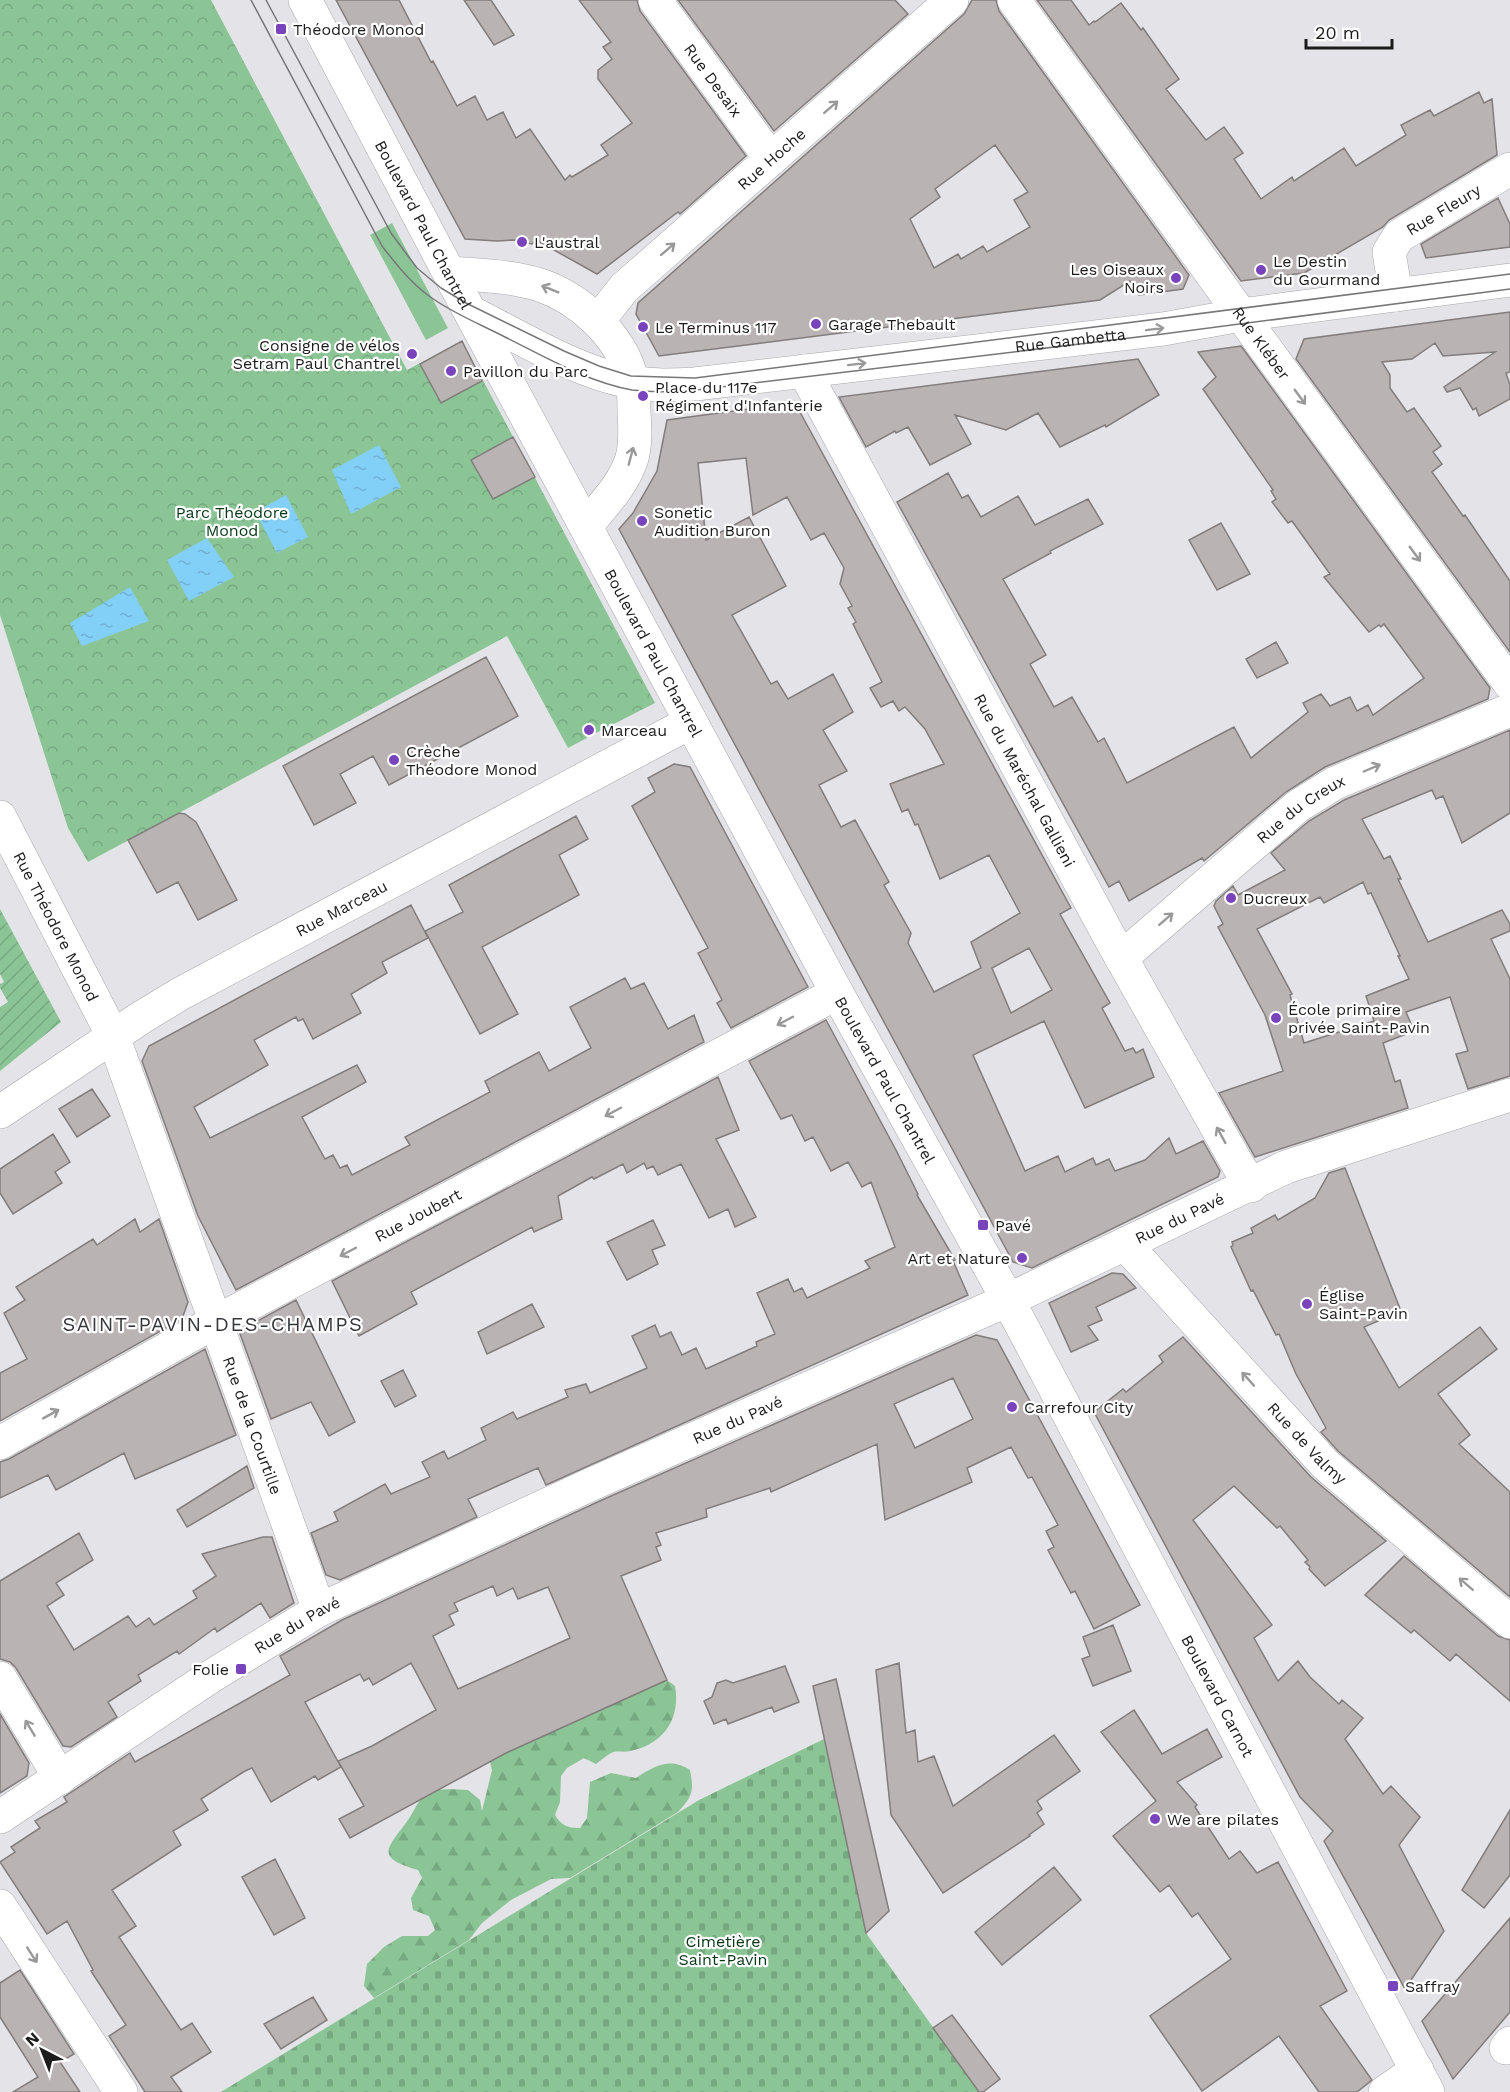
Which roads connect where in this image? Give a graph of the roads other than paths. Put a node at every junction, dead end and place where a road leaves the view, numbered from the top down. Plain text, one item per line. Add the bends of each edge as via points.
1 (306, 0) edge
2 (655, 0) edge
3 (952, 0) edge
4 (1014, 0) edge
5 (771, 159) junction
6 (1510, 169) edge
7 (449, 273) junction
8 (1510, 280) edge
9 (1396, 295) junction
10 (472, 313) junction
11 (1241, 315) junction
12 (598, 321) junction
13 (804, 371) junction
14 (632, 382) junction
15 (586, 526) junction
16 (1510, 684) edge
17 (1510, 710) edge
18 (691, 722) junction
19 (0, 818) edge
20 (1121, 958) junction
21 (837, 993) junction
22 (113, 1036) junction
23 (1510, 1095) edge
24 (0, 1112) edge
25 (1251, 1185) junction
26 (1125, 1244) junction
27 (1008, 1300) junction
28 (216, 1322) junction
29 (0, 1443) edge
30 (319, 1610) junction
31 (1510, 1622) edge
32 (0, 1678) edge
33 (60, 1778) junction
34 (0, 1817) edge
35 (0, 1906) edge
36 (1423, 2081) edge
37 (121, 2092) edge
38 (1385, 2092) edge

1 - 7 street, Boulevard Paul Chantrel
2 - 5 street, Rue Desaix
5 -> 3 street, Rue Hoche
4 - 11 street, Rue Kléber
12 -> 5 street, Rue Hoche via 624,288
6 - 9 street, Rue Fleury via 1400,236 1389,252
7 - 10 street, Boulevard Paul Chantrel
12 -> 7 street via 580,305 539,285 495,276
8 - 9 street, Rue Gambetta
9 - 11 street, Rue Gambetta
10 - 14 street, Rue Gambetta via 550,353
10 - 15 street, Boulevard Paul Chantrel
13 -> 11 street, Rue Gambetta
11 -> 16 street, Rue Kléber
12 - 14 street via 618,348
13 - 14 street, Rue Gambetta via 695,384
13 - 20 street, Rue du Maréchal Gallieni
15 -> 14 street via 623,478 632,458
15 - 18 street, Boulevard Paul Chantrel
20 -> 17 street, Rue du Creux via 1298,806 1335,783
18 - 21 street, Boulevard Paul Chantrel
18 - 22 street, Rue Marceau via 180,994
19 - 22 street, Rue Théodore Monod
25 -> 20 street, Rue du Maréchal Gallieni
21 - 27 street, Boulevard Paul Chantrel
21 -> 28 street, Rue Joubert
22 - 24 street, Rue Marceau
22 - 28 street, Rue de la Courtille
23 - 25 street, Rue du Pavé via 1286,1167
25 - 26 street, Rue du Pavé
26 - 27 street, Rue du Pavé
31 -> 26 street, Rue de Valmy via 1325,1464
27 - 30 street, Rue du Pavé
27 - 36 street, Boulevard Carnot
29 -> 28 street, Rue Joubert
28 - 30 street, Rue de la Courtille
30 - 33 street, Rue du Pavé via 210,1677
33 -> 32 street
33 - 34 street, Rue du Pavé
35 -> 37 street
36 - 38 street

